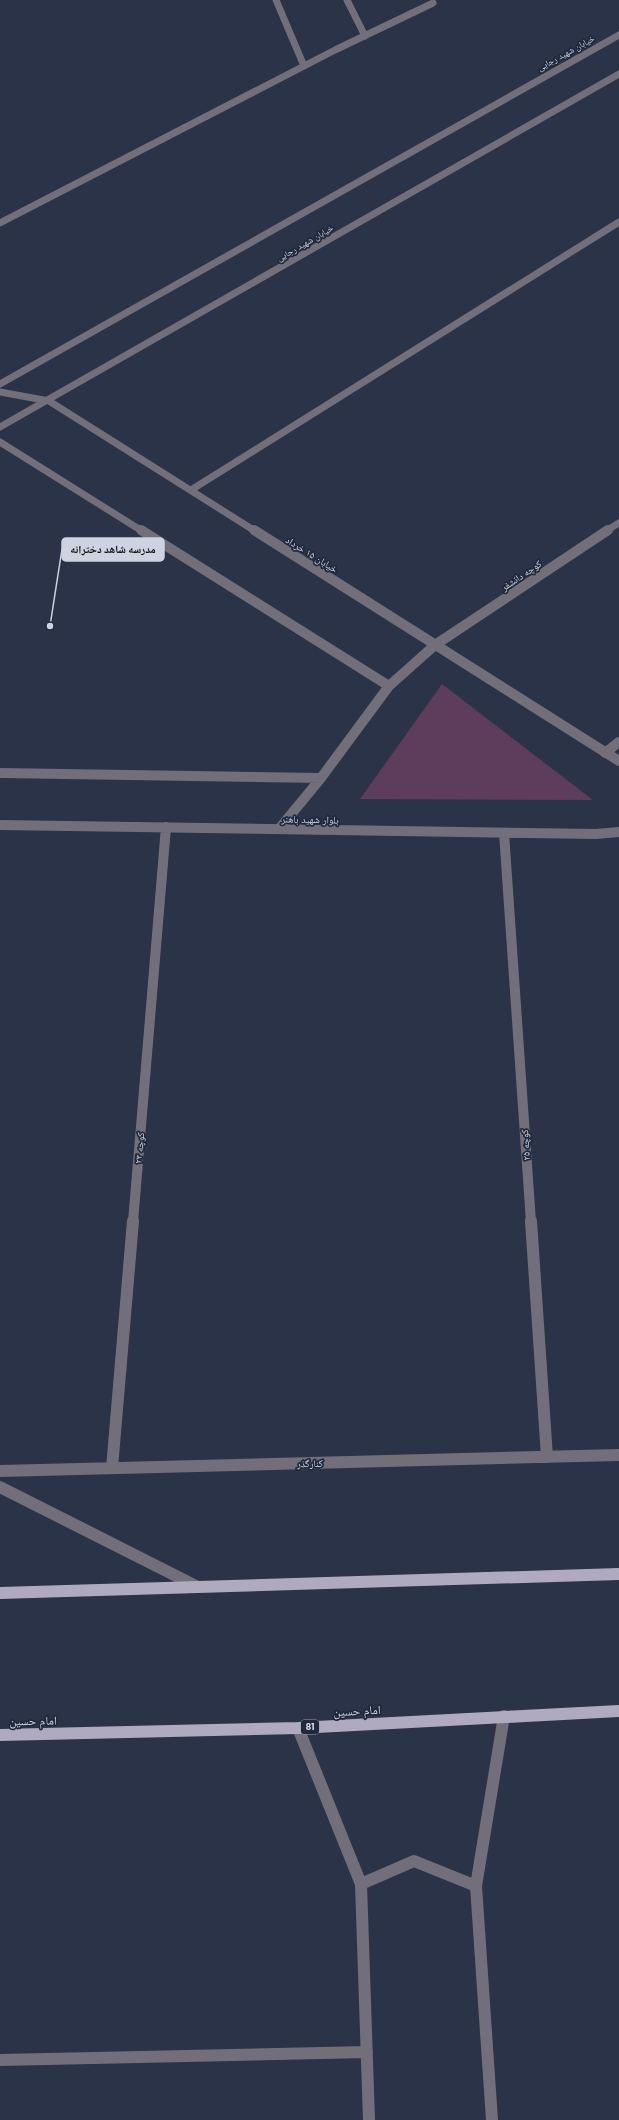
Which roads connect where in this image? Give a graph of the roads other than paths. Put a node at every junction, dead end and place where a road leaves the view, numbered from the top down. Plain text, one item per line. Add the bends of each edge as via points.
1 (276, 0) edge
2 (347, 0) edge
3 (433, 3) dead end
4 (618, 34) edge
5 (365, 36) junction
6 (304, 66) junction
7 (619, 74) edge
8 (619, 77) edge
9 (611, 78) junction
10 (619, 222) edge
11 (0, 223) edge
12 (0, 384) edge
13 (0, 392) edge
14 (49, 401) junction
15 (0, 427) edge
16 (0, 442) edge
17 (191, 490) junction
18 (619, 523) edge
19 (435, 645) junction
20 (389, 686) junction
21 (619, 742) edge
22 (605, 753) junction
23 (619, 761) edge
24 (0, 773) edge
25 (321, 778) junction
26 (0, 825) edge
27 (166, 827) junction
28 (279, 829) junction
29 (504, 832) junction
30 (619, 832) edge
31 (619, 1455) edge
32 (547, 1457) junction
33 (112, 1468) junction
34 (0, 1471) edge
35 (0, 1487) edge
36 (619, 1574) edge
37 (198, 1587) junction
38 (0, 1593) edge
39 (619, 1711) edge
40 (504, 1716) junction
41 (298, 1728) junction
42 (0, 1735) edge
43 (361, 1884) junction
44 (476, 1886) junction
45 (366, 2052) junction
46 (0, 2060) edge
47 (369, 2120) edge
48 (492, 2120) edge

1 - 6 street
2 - 5 street
3 - 5 street
4 - 12 street, خیابان شهید رجایی
5 - 6 street
6 - 11 street
7 - 9 street, خیابان شهید رجایی
8 - 9 street
9 - 14 street, خیابان شهید رجایی
10 - 17 street
13 - 14 street, خیابان ۱۵ خرداد
14 - 15 street, خیابان شهید رجایی
14 - 17 street, خیابان ۱۵ خرداد
16 - 20 street
17 - 19 street, خیابان ۱۵ خرداد
18 - 19 street, کوچه دانشفر
19 - 20 street, کوچه دانشفر
19 - 22 street, خیابان ۱۵ خرداد
20 - 25 street, کوچه دانشفر
21 - 22 street
22 - 23 street
24 - 25 street
25 - 28 street, کوچه دانشفر
26 - 27 street, بلوار شهید باهنر
27 - 28 street, بلوار شهید باهنر
27 - 33 street, کوچه ۲۳
28 - 29 street, بلوار شهید باهنر
29 - 30 street, بلوار شهید باهنر
29 - 32 street, کوچه ۲۵
31 - 32 street, کنارگذر
32 - 33 street, کنارگذر
33 - 34 street, کنارگذر
35 - 37 street
36 - 37 main road
37 - 38 main road
39 - 40 main road, امام حسین / 81
40 - 41 main road, امام حسین / 81
40 - 44 street
41 - 42 main road, امام حسین / 81
41 - 43 street
43 - 44 street via 414,1861
43 - 45 street
44 - 48 street
45 - 46 street
45 - 47 street

